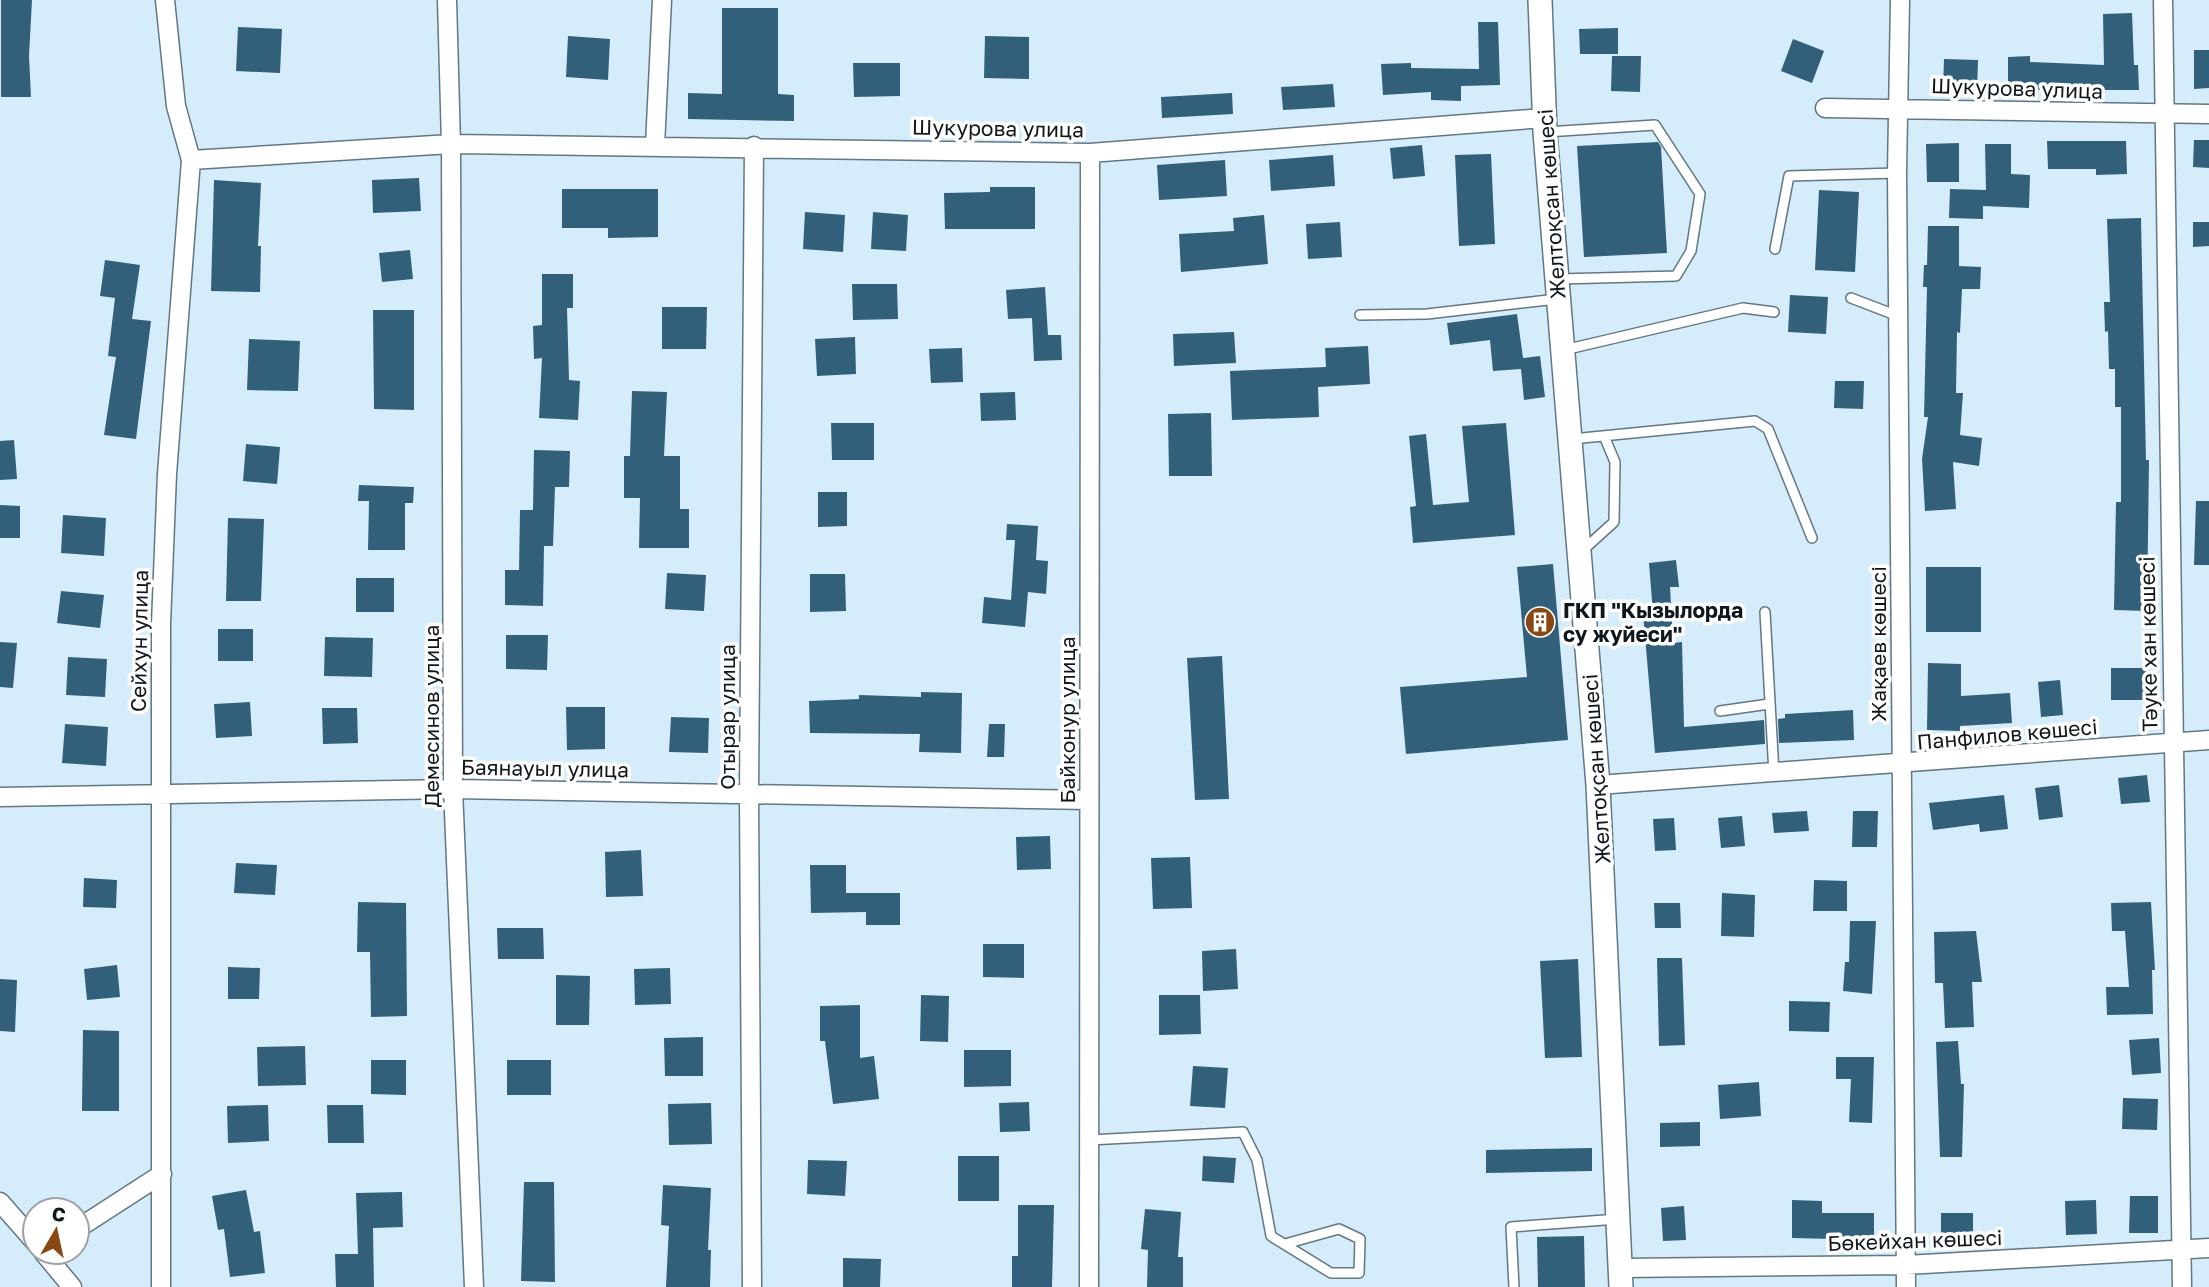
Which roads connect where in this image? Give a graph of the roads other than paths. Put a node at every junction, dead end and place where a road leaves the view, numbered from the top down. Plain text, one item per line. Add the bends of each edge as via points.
1 (165, 0) edge
2 (447, 0) edge
3 (662, 0) edge
4 (1540, 0) edge
5 (1900, 0) edge
6 (2163, 0) edge
7 (1898, 107) junction
8 (1825, 108) dead end
9 (2209, 114) edge
10 (2164, 115) junction
11 (1544, 125) junction
12 (451, 144) junction
13 (655, 146) junction
14 (754, 146) junction
15 (1090, 153) junction
16 (191, 160) junction
17 (1898, 173) junction
18 (1775, 249) dead end
19 (1558, 289) junction
20 (1851, 298) dead end
21 (1774, 312) dead end
22 (1360, 315) dead end
23 (1898, 316) junction
24 (1563, 351) junction
25 (1604, 436) junction
26 (1570, 439) junction
27 (1812, 538) dead end
28 (1579, 553) junction
29 (1765, 612) dead end
30 (1769, 704) junction
31 (1720, 711) dead end
32 (2209, 740) edge
33 (2172, 743) junction
34 (1901, 765) junction
35 (1774, 774) junction
36 (1598, 785) junction
37 (453, 789) junction
38 (160, 793) junction
39 (749, 794) junction
40 (0, 797) edge
41 (1089, 800) junction
42 (1089, 1140) junction
43 (162, 1174) junction
44 (0, 1202) edge
45 (1619, 1219) junction
46 (91, 1220) edge
47 (21, 1225) edge
48 (1284, 1244) junction
49 (2209, 1248) edge
50 (2181, 1252) junction
51 (1906, 1265) junction
52 (55, 1266) edge
53 (1621, 1277) edge
54 (72, 1287) edge
55 (161, 1287) edge
56 (474, 1287) edge
57 (752, 1287) edge
58 (1089, 1287) edge
59 (1514, 1287) edge
60 (1906, 1287) edge
61 (2182, 1287) edge

1 - 16 street, Сейхун улица via 176,106
2 - 12 street, Демесинов улица
3 - 13 street
4 - 11 street, Желтоқсан көшесі
5 - 7 street, Жақаев көшесі
6 - 10 street, Тәуке хан көшесі
7 - 8 street, Шукурова улица
7 - 10 street, Шукурова улица
7 - 17 street, Жақаев көшесі
9 - 10 street, Шукурова улица
10 - 33 street, Тәуке хан көшесі
11 - 15 street, Шукурова улица
11 - 19 street, Желтоқсан көшесі
11 - 19 lane via 1655,125 1700,194 1691,251 1675,276
12 - 13 street, Шукурова улица
12 - 16 street, Шукурова улица
12 - 37 street, Демесинов улица
13 - 14 street, Шукурова улица
14 - 15 street, Шукурова улица
14 - 39 street, Отырар улица
15 - 41 street, Байконур улица
16 - 38 street, Сейхун улица via 167,474
17 - 18 lane via 1789,176
17 - 23 street, Жақаев көшесі
19 - 22 lane via 1427,314
19 - 24 street, Желтоқсан көшесі
20 - 23 lane
21 - 24 lane via 1743,308
23 - 34 street, Жақаев көшесі
24 - 26 street, Желтоқсан көшесі
25 - 26 lane
25 - 27 lane via 1755,421 1768,429
25 - 28 lane via 1615,462 1614,522
26 - 28 street, Желтоқсан көшесі
28 - 36 street, Желтоқсан көшесі
29 - 30 lane
30 - 31 lane
30 - 35 lane
32 - 33 street, Панфилов көшесі
33 - 34 street, Панфилов көшесі
33 - 50 street, Тәуке хан көшесі
34 - 35 street, Панфилов көшесі
34 - 51 street, Жақаев көшесі
35 - 36 street, Панфилов көшесі
36 - 45 street, Желтоқсан көшесі
37 - 38 street, Баянауыл улица
37 - 39 street, Баянауыл улица
37 - 56 street, Демесинов улица
38 - 40 street, Баянауыл улица
38 - 43 street, Сейхун улица
39 - 41 street, Баянауыл улица
39 - 57 street, Отырар улица
41 - 42 street, Байконур улица
42 - 48 lane via 1243,1132 1257,1160 1271,1236
42 - 58 street, Байконур улица
43 - 46 street
43 - 55 street, Сейхун улица
44 - 47 street
45 - 53 street, Желтоқсан көшесі
45 - 59 lane via 1511,1227
48 - 48 lane via 1331,1272 1359,1273 1360,1239 1339,1229
49 - 50 street, Бөкейхан көшесі
50 - 51 street, Бөкейхан көшесі
50 - 61 street, Тәуке хан көшесі
51 - 53 street, Бөкейхан көшесі
51 - 60 street, Жақаев көшесі
52 - 54 street

